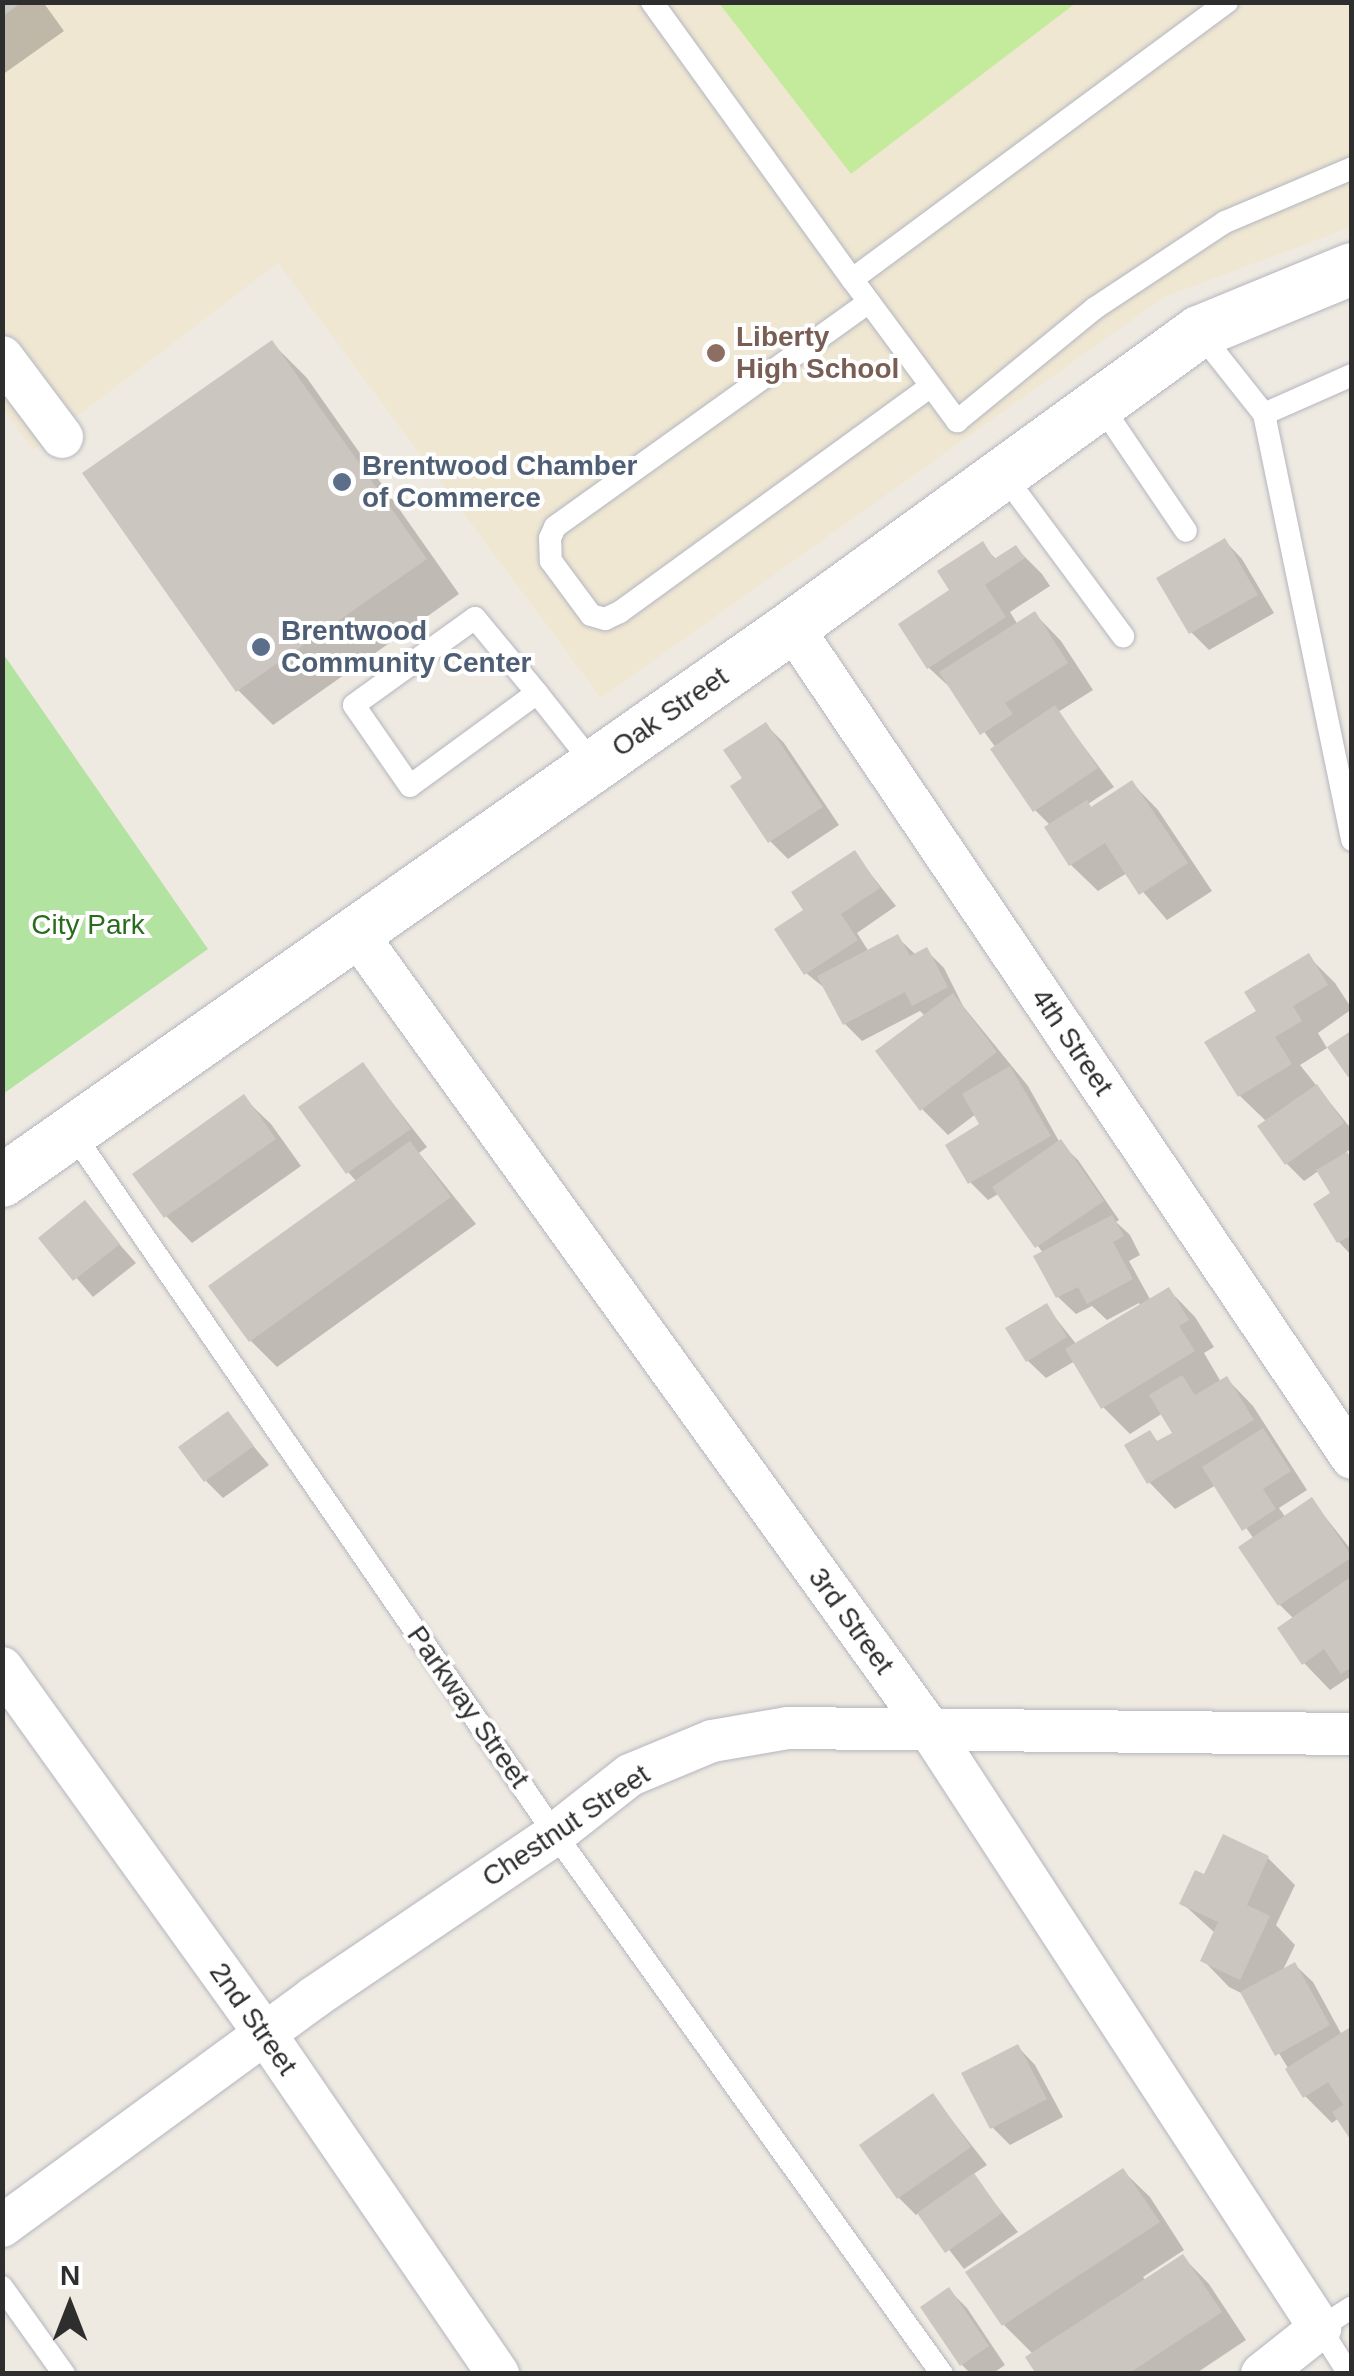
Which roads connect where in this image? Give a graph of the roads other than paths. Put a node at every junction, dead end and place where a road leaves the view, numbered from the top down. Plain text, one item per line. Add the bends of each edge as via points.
1 (652, 2) edge
2 (1228, 2) edge
3 (1352, 168) edge
4 (1352, 269) edge
5 (852, 279) junction
6 (869, 302) junction
7 (1199, 332) junction
8 (2, 357) edge
9 (1352, 376) edge
10 (931, 386) junction
11 (1100, 404) junction
12 (1264, 414) junction
13 (62, 438) dead end
14 (1003, 474) junction
15 (1186, 530) dead end
16 (792, 627) junction
17 (1124, 636) dead end
18 (537, 693) junction
19 (594, 765) junction
20 (1352, 840) edge
21 (356, 932) junction
22 (72, 1132) junction
23 (2, 1181) edge
24 (1352, 1458) edge
25 (2, 1668) edge
26 (928, 1727) junction
27 (1352, 1734) edge
28 (555, 1834) junction
29 (266, 2035) junction
30 (2, 2226) edge
31 (2, 2287) edge
32 (1336, 2318) edge
33 (64, 2374) edge
34 (498, 2374) edge
35 (942, 2374) edge
36 (1262, 2374) edge
37 (1349, 2374) edge

1 - 5 lane
2 - 5 lane
3 - 10 lane via 1225,222 1095,308 956,421
4 - 7 street, Oak Street
5 - 6 lane
6 - 10 lane
6 - 10 lane via 555,527 551,561 591,615 604,619 620,612
7 - 11 street, Oak Street
7 - 12 lane
8 - 13 street
9 - 12 lane
11 - 14 street, Oak Street
11 - 15 lane
12 - 20 lane
14 - 16 street, Oak Street
14 - 17 lane
16 - 19 street, Oak Street
16 - 24 street, 4th Street
18 - 18 lane via 475,618 354,704 410,786
18 - 19 lane
19 - 21 street, Oak Street
21 - 22 street, Oak Street
21 - 26 street, 3rd Street
22 - 23 street, Oak Street
22 - 28 lane, Parkway Street
25 - 29 street, 2nd Street
26 - 27 street, Chestnut Street
26 - 28 street, Chestnut Street via 788,1728 712,1741 630,1775
26 - 32 street, 3rd Street
28 - 29 street, Chestnut Street
28 - 35 lane, Parkway Street
29 - 30 street, Chestnut Street
29 - 34 street, 2nd Street
31 - 33 lane
32 - 36 street
32 - 37 lane

